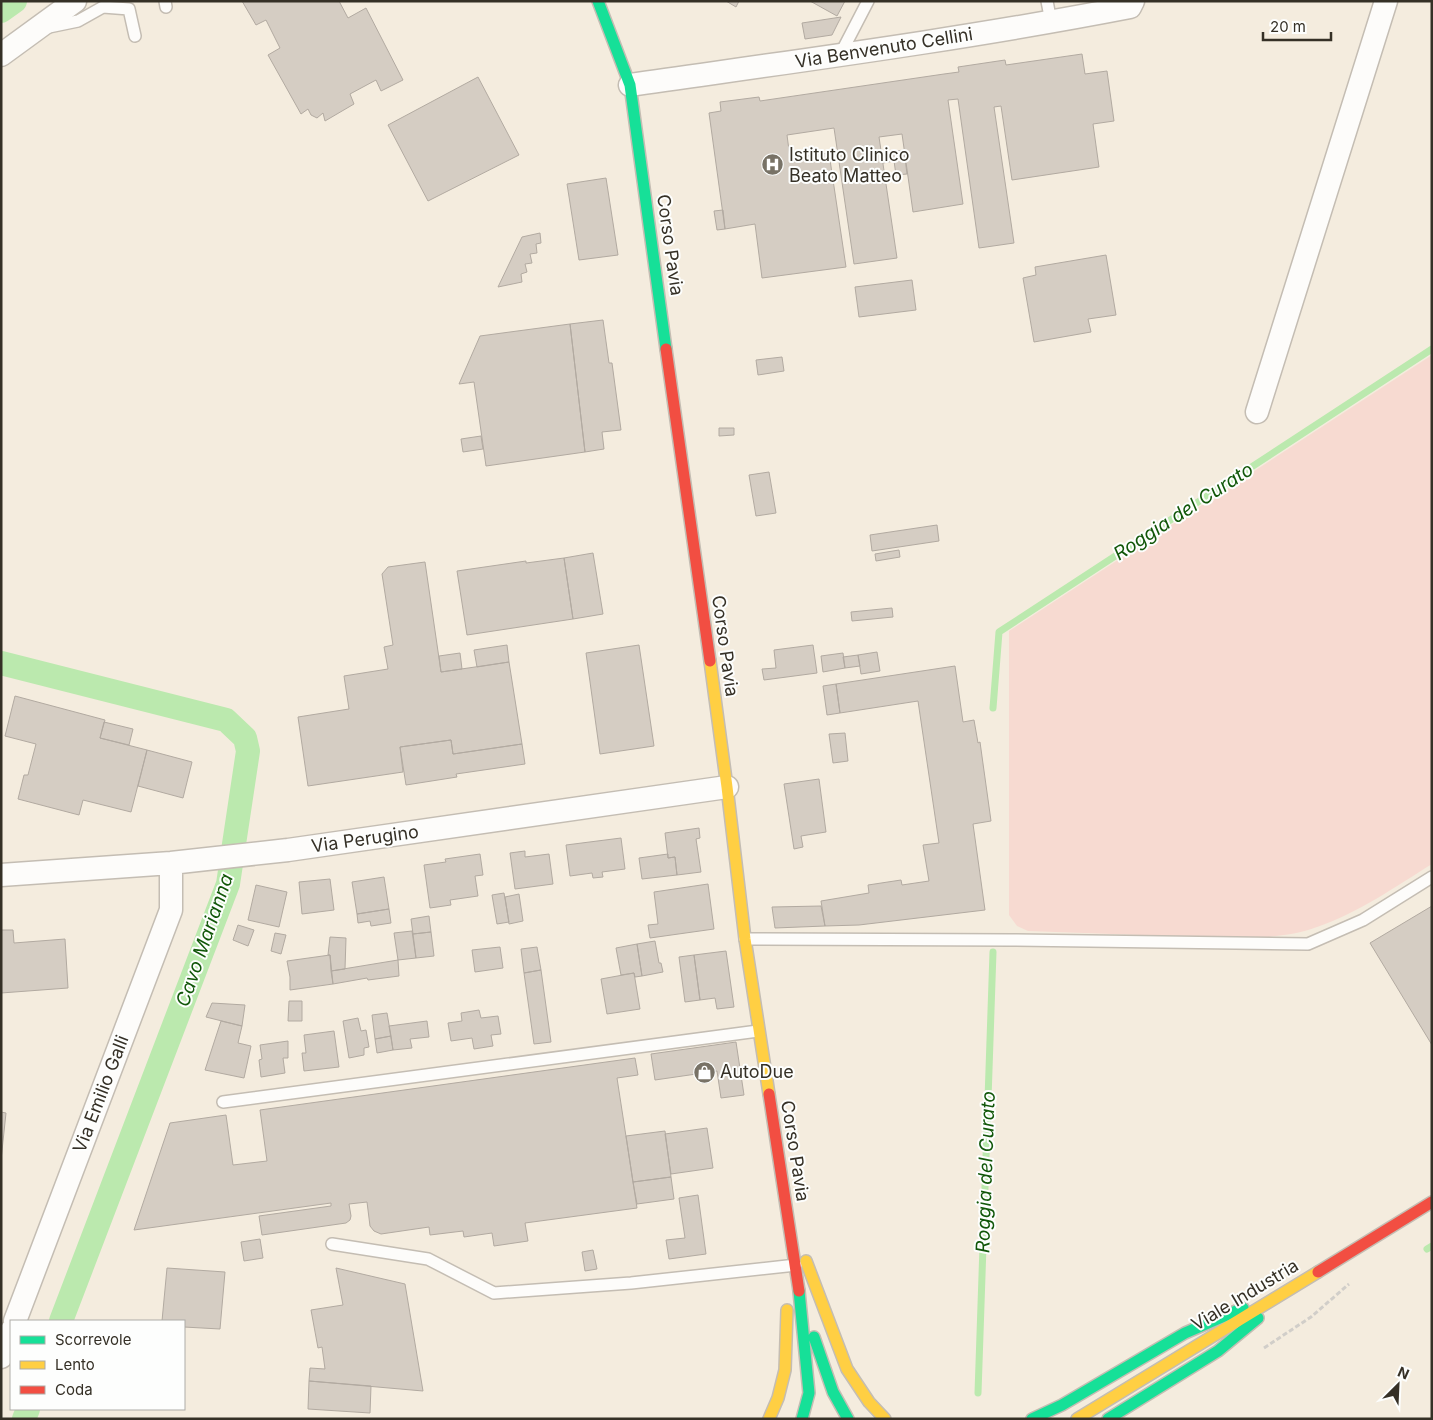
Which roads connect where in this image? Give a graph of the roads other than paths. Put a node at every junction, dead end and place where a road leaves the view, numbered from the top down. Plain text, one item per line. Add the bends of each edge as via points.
1 (75, 1) edge
2 (598, 1) edge
3 (868, 1) edge
4 (1386, 1) edge
5 (1132, 4) edge
6 (128, 5) edge
7 (1049, 12) edge
8 (36, 30) junction
9 (135, 36) dead end
10 (1, 55) edge
11 (840, 55) junction
12 (630, 84) junction
13 (1257, 412) dead end
14 (727, 787) junction
15 (171, 863) junction
16 (1, 875) edge
17 (1432, 877) edge
18 (745, 940) junction
19 (758, 1031) junction
20 (223, 1102) dead end
21 (1432, 1202) edge
22 (787, 1211) junction
23 (332, 1244) dead end
24 (808, 1264) junction
25 (791, 1265) junction
26 (1299, 1283) junction
27 (801, 1300) junction
28 (15, 1320) edge
29 (10, 1334) edge
30 (1, 1357) edge
31 (769, 1419) edge
32 (802, 1419) edge
33 (848, 1419) edge
34 (885, 1419) edge
35 (1032, 1419) edge
36 (1077, 1419) edge
37 (1108, 1419) edge

1 - 8 street
2 - 12 street, Corso Pavia
3 - 11 lane
4 - 13 street
5 - 7 street, Via Benvenuto Cellini
6 - 8 lane via 103,6 78,20
6 - 9 lane
7 - 11 street, Via Benvenuto Cellini
8 - 10 street
11 - 12 street, Via Benvenuto Cellini
12 - 14 street, Corso Pavia
14 - 15 street, Via Perugino via 288,850
14 - 18 street, Corso Pavia
15 - 16 street, Via Perugino
15 - 28 street, Via Emilio Galli via 171,910
17 - 18 lane via 1363,920 1308,944
18 - 19 street, Corso Pavia
19 - 20 lane
19 - 22 street, Corso Pavia
21 - 26 street, Viale Industria
22 - 24 street
22 - 25 street
23 - 25 lane via 428,1260 494,1293 631,1283
24 - 25 lane
24 - 34 street via 848,1369 869,1402
25 - 27 street
25 - 31 street via 787,1290 785,1370
26 - 35 street via 1185,1332 1062,1405
26 - 36 street, Viale Industria
26 - 37 street via 1218,1351
27 - 32 street via 809,1393
27 - 33 street via 833,1392
29 - 30 street

